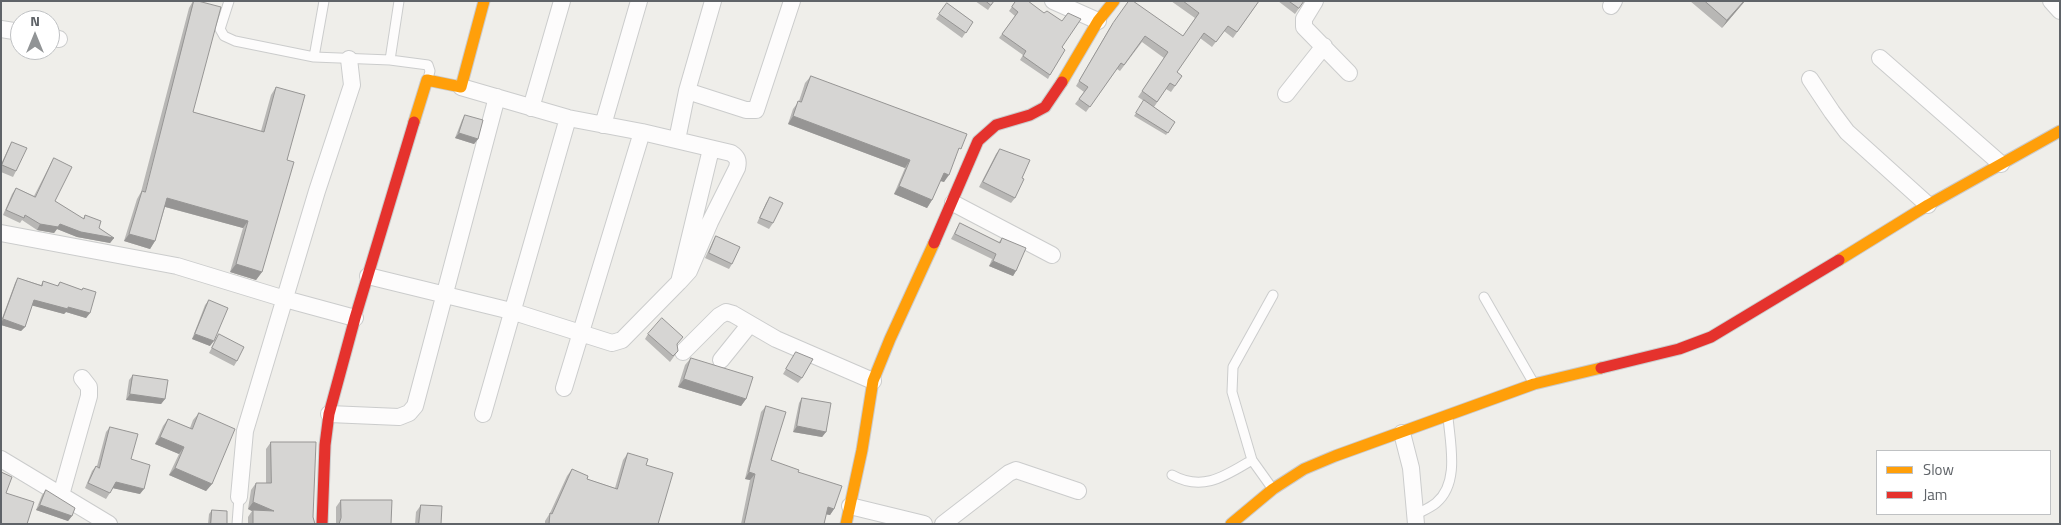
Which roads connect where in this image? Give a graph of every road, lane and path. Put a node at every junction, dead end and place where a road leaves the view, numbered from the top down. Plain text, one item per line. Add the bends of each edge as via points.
1 (229, 1) edge
2 (324, 1) edge
3 (398, 1) edge
4 (484, 1) edge
5 (562, 1) edge
6 (639, 1) edge
7 (713, 1) edge
8 (792, 1) edge
9 (1054, 1) edge
10 (1114, 1) edge
11 (1315, 1) edge
12 (2051, 1) edge
13 (2060, 11) edge
14 (1098, 22) junction
15 (1324, 46) junction
16 (314, 57) junction
17 (1880, 58) dead end
18 (349, 59) junction
19 (390, 60) junction
20 (1349, 73) dead end
21 (1810, 79) dead end
22 (428, 80) junction
23 (461, 87) junction
24 (687, 91) junction
25 (1286, 94) dead end
26 (497, 97) junction
27 (531, 108) junction
28 (568, 118) junction
29 (603, 125) junction
30 (2060, 131) edge
31 (642, 132) junction
32 (677, 140) junction
33 (711, 148) junction
34 (2001, 164) junction
35 (952, 203) junction
36 (1928, 205) junction
37 (1, 233) edge
38 (1052, 256) dead end
39 (368, 276) junction
40 (679, 282) junction
41 (443, 294) junction
42 (1273, 295) dead end
43 (1484, 297) dead end
44 (285, 299) junction
45 (511, 311) junction
46 (355, 318) junction
47 (750, 324) junction
48 (581, 334) junction
49 (683, 352) dead end
50 (721, 360) dead end
51 (82, 378) dead end
52 (873, 381) junction
53 (1534, 384) junction
54 (564, 388) dead end
55 (329, 414) junction
56 (483, 414) dead end
57 (1448, 416) junction
58 (1402, 433) junction
59 (1, 459) edge
60 (1252, 460) junction
61 (1172, 475) dead end
62 (1272, 489) junction
63 (1078, 491) dead end
64 (61, 495) junction
65 (239, 497) joint
66 (850, 506) junction
67 (1416, 519) edge
68 (106, 523) edge
69 (237, 524) edge
70 (322, 524) edge
71 (846, 524) edge
72 (924, 524) edge
73 (943, 524) edge
74 (1231, 524) edge

1 - 16 lane via 220,29 224,36
2 - 16 lane
3 - 19 lane
4 - 23 street
5 - 27 street
6 - 29 street
7 - 24 street
8 - 24 street via 756,110 746,110
9 - 14 street
10 - 14 street
11 - 15 street via 1304,19 1304,27
12 - 13 street
14 - 35 street via 1045,107 996,125 978,141
15 - 20 street
15 - 25 street
16 - 18 lane
17 - 34 street
18 - 19 lane
18 - 44 street via 352,85
19 - 22 lane via 428,65
21 - 36 street via 1847,132
22 - 23 street
22 - 39 street
23 - 26 street
24 - 32 street
26 - 27 street
26 - 41 street
27 - 28 street
28 - 29 street
28 - 45 street
29 - 31 street
30 - 34 street
31 - 32 street
31 - 48 street
32 - 33 street
33 - 40 street
33 - 40 street via 735,156 737,168 690,271
34 - 36 street
35 - 38 street
35 - 52 street
36 - 53 street via 1711,336 1648,358
37 - 44 street via 177,266
39 - 41 street
39 - 46 street
40 - 48 street via 620,342 612,343
41 - 45 street
41 - 55 street via 415,406 409,413 399,417
42 - 60 lane via 1233,367 1232,392
43 - 53 lane
44 - 46 street
44 - 65 street via 245,431
45 - 48 street
45 - 56 street
46 - 55 street
47 - 49 street via 723,312
47 - 50 street
47 - 52 street via 776,339
48 - 54 street
51 - 64 street via 89,387 89,396
52 - 66 street
53 - 57 street
55 - 70 street
57 - 58 street
57 - 67 lane via 1452,468 1447,489
58 - 62 street via 1304,469
58 - 67 street via 1411,468
59 - 64 street
60 - 61 lane via 1212,481 1189,482
60 - 62 lane
62 - 74 street
63 - 73 street via 1016,470
64 - 68 street
65 - 69 lane
66 - 71 street
66 - 72 street

